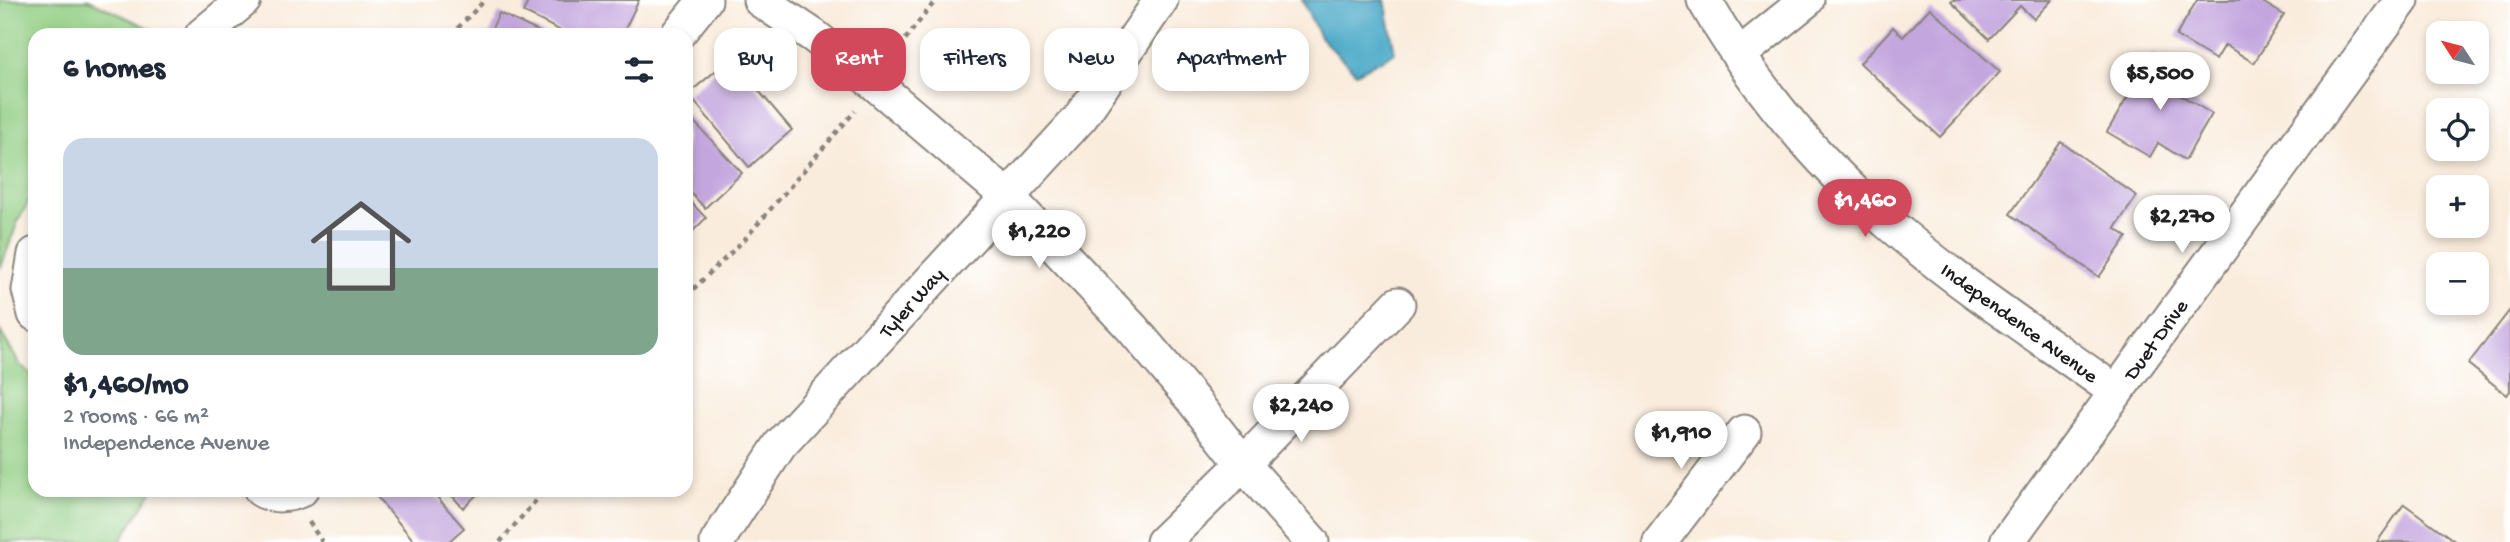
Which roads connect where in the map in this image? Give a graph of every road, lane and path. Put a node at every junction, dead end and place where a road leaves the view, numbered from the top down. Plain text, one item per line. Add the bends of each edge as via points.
1 (244, 0) edge
2 (485, 0) edge
3 (705, 0) edge
4 (760, 0) edge
5 (936, 0) edge
6 (1161, 0) edge
7 (1704, 0) edge
8 (1807, 0) edge
9 (2402, 0) edge
10 (210, 28) edge
11 (457, 28) edge
12 (683, 28) edge
13 (811, 34) edge
14 (906, 40) edge
15 (1739, 55) junction
16 (869, 91) edge
17 (883, 91) edge
18 (1008, 197) junction
19 (693, 289) edge
20 (1398, 304) dead end
21 (2116, 392) junction
22 (1744, 432) dead end
23 (1243, 464) junction
24 (539, 497) edge
25 (500, 542) edge
26 (718, 542) edge
27 (1163, 542) edge
28 (1312, 542) edge
29 (1660, 542) edge
30 (2007, 542) edge

1 - 10 street
2 - 11 path
3 - 12 street
4 - 13 street
5 - 14 path
6 - 18 street, Tyler Way via 1081,117
7 - 15 street, Independence Avenue
8 - 15 street
9 - 21 street, Duet Drive
15 - 21 street, Independence Avenue via 1802,138 1865,203 1953,275
16 - 19 path via 852,117 744,240
17 - 18 street
18 - 23 street via 1132,328
18 - 26 street, Tyler Way via 780,445
20 - 23 street
21 - 30 street, Duet Drive
22 - 29 street
23 - 27 street
23 - 28 street
24 - 25 path

